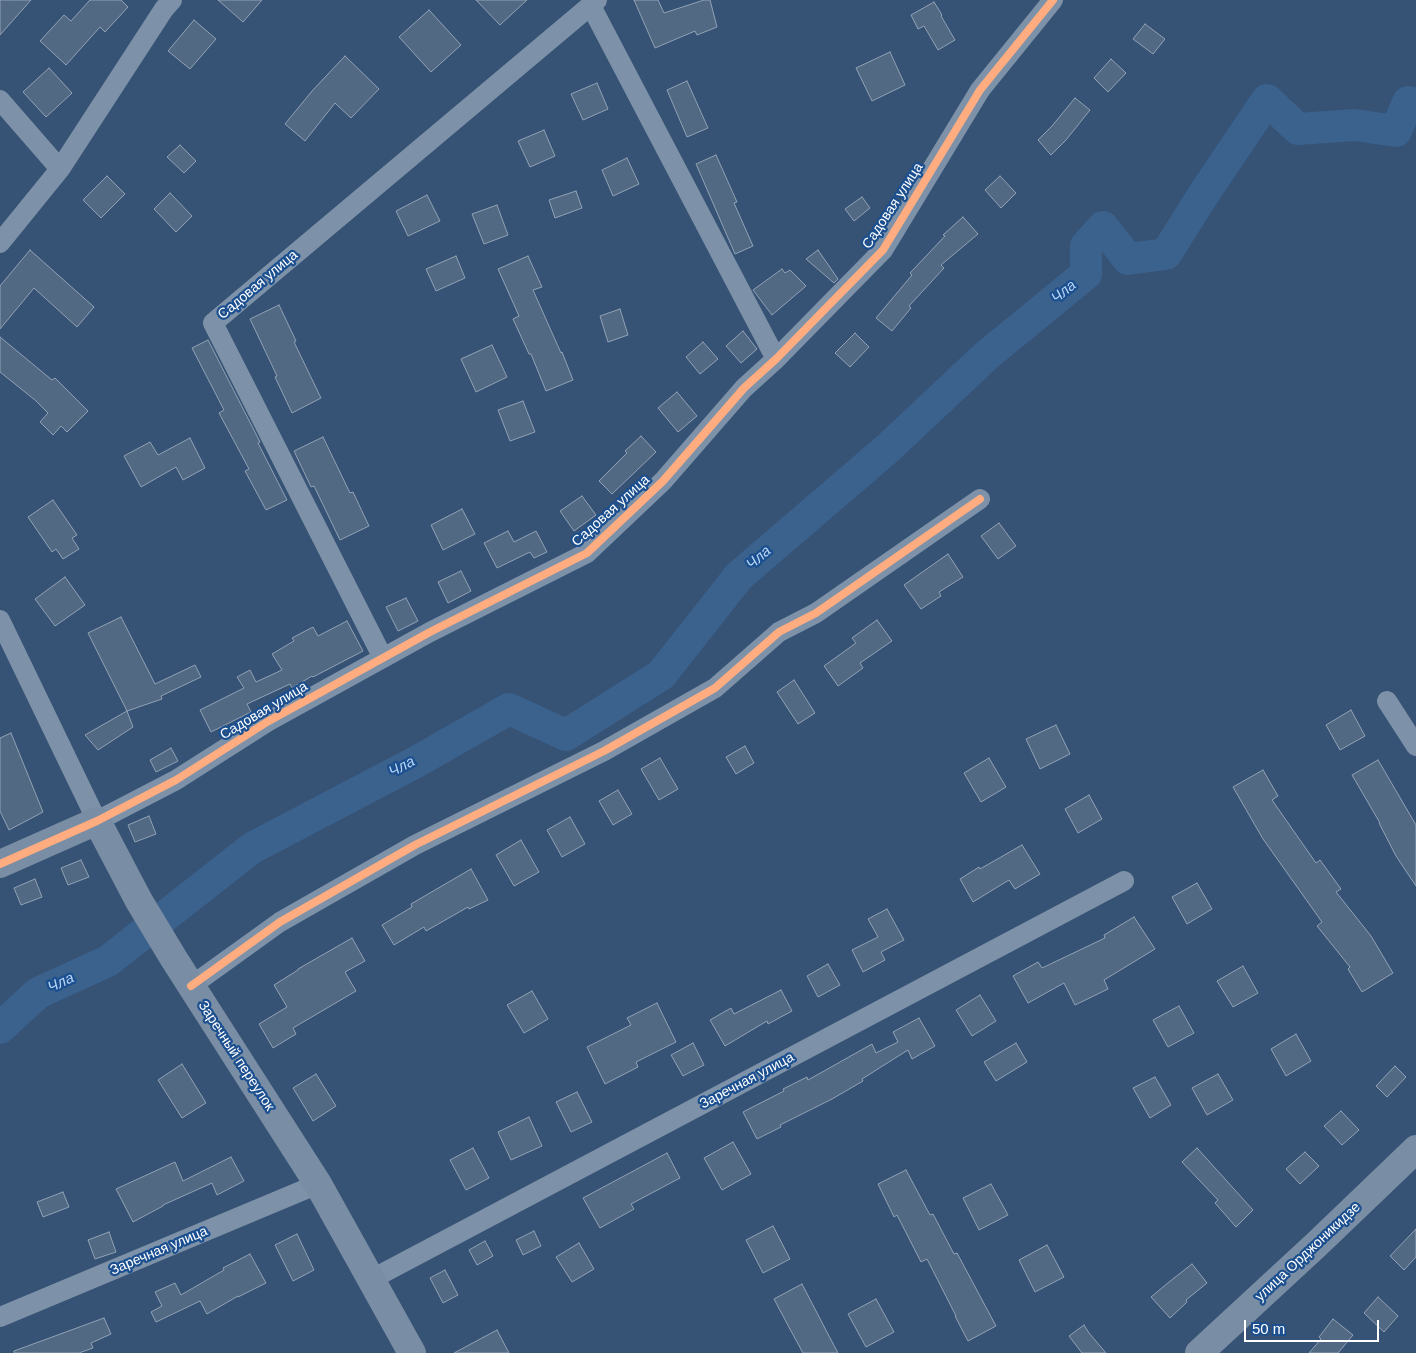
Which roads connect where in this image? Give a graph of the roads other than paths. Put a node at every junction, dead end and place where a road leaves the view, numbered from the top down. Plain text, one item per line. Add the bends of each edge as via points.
1 (172, 0) edge
2 (1053, 0) edge
3 (594, 3) edge
4 (0, 100) edge
5 (60, 169) junction
6 (0, 243) edge
7 (776, 359) junction
8 (980, 499) dead end
9 (0, 620) edge
10 (383, 658) junction
11 (1387, 701) dead end
12 (1416, 746) edge
13 (96, 821) junction
14 (0, 864) edge
15 (1124, 882) dead end
16 (191, 986) junction
17 (1416, 1149) edge
18 (318, 1184) junction
19 (370, 1280) junction
20 (0, 1317) edge
21 (412, 1353) edge
22 (1199, 1353) edge

1 - 5 street
2 - 7 street, Садовая улица via 980,90 882,250
3 - 7 street, Садовая улица
3 - 10 street, Садовая улица via 213,323
4 - 5 street
5 - 6 street
7 - 10 street, Садовая улица via 744,388 663,481 587,553
8 - 16 street via 816,613 779,632 715,688 604,751 415,845 280,922
9 - 13 street, Заречный переулок
10 - 13 street, Садовая улица via 267,722 176,780
11 - 12 street
13 - 14 street, Садовая улица
13 - 16 street, Заречный переулок via 139,901
15 - 19 street, Заречная улица
16 - 18 street, Заречный переулок
17 - 22 street, улица Орджоникидзе
18 - 19 street, Заречный переулок
18 - 20 street, Заречная улица
19 - 21 street, Заречный переулок

